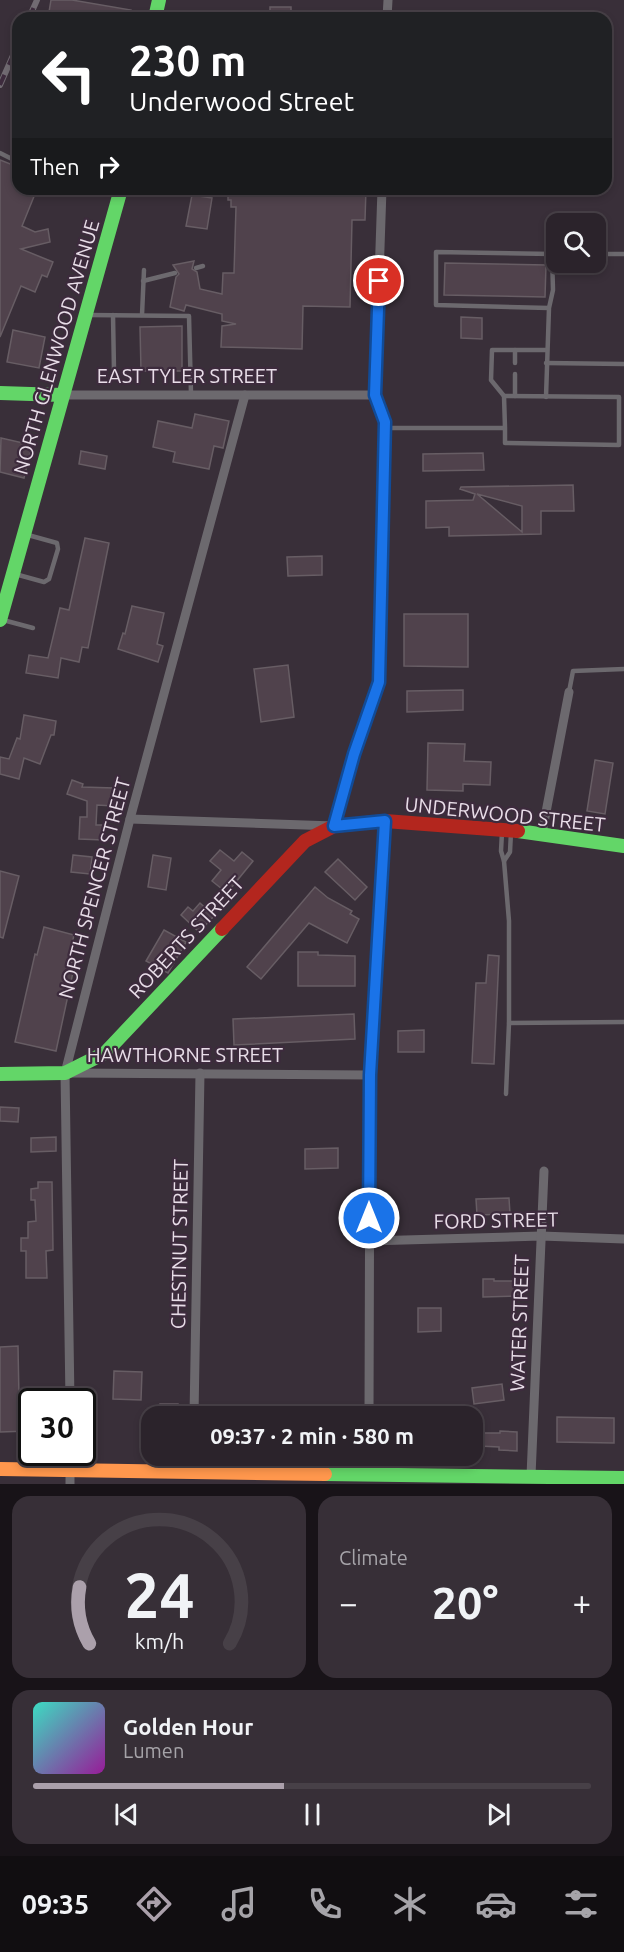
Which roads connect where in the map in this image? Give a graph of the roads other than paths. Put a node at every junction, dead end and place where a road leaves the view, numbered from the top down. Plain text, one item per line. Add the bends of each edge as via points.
1 (119, 195) edge
2 (382, 195) edge
3 (546, 254) edge
4 (606, 254) edge
5 (624, 254) edge
6 (202, 266) dead end
7 (196, 268) dead end
8 (144, 270) dead end
9 (175, 273) dead end
10 (553, 273) edge
11 (143, 281) junction
12 (549, 308) junction
13 (86, 315) junction
14 (113, 315) junction
15 (142, 315) junction
16 (515, 350) junction
17 (546, 350) junction
18 (515, 363) dead end
19 (546, 363) junction
20 (624, 364) edge
21 (114, 371) dead end
22 (515, 374) dead end
23 (0, 393) edge
24 (191, 394) junction
25 (62, 395) junction
26 (245, 395) junction
27 (375, 395) junction
28 (504, 396) junction
29 (515, 396) junction
30 (546, 397) junction
31 (621, 397) edge
32 (385, 428) junction
33 (505, 428) junction
34 (24, 534) junction
35 (13, 573) junction
36 (0, 620) edge
37 (33, 628) dead end
38 (624, 669) edge
39 (569, 692) joint
40 (130, 819) junction
41 (385, 821) junction
42 (334, 826) junction
43 (506, 830) junction
44 (542, 834) junction
45 (624, 846) edge
46 (504, 861) junction
47 (624, 1022) edge
48 (509, 1023) junction
49 (65, 1072) junction
50 (200, 1073) junction
51 (0, 1074) edge
52 (370, 1075) junction
53 (506, 1094) dead end
54 (544, 1171) dead end
55 (541, 1236) junction
56 (624, 1239) edge
57 (369, 1241) junction
58 (70, 1388) edge
59 (194, 1406) edge
60 (369, 1406) edge
61 (194, 1466) edge
62 (369, 1466) edge
63 (0, 1469) edge
64 (194, 1472) junction
65 (369, 1474) junction
66 (70, 1477) edge
67 (624, 1478) edge
68 (531, 1480) edge
69 (555, 1480) edge

1 - 13 street, NORTH GLENWOOD AVENUE
2 - 27 street
3 - 12 lane via 436,252 436,305
4 - 5 lane
6 - 7 lane
8 - 11 lane
9 - 11 lane
10 - 12 lane
11 - 15 lane
12 - 17 lane
13 - 14 lane
13 - 25 street, NORTH GLENWOOD AVENUE
14 - 15 lane
14 - 21 lane
15 - 24 lane via 189,316
16 - 17 lane
16 - 18 lane
16 - 28 lane via 492,350 491,380
17 - 19 lane
19 - 20 lane
19 - 30 lane
22 - 29 lane
23 - 25 street, EAST TYLER STREET
24 - 25 street, EAST TYLER STREET
24 - 26 street, EAST TYLER STREET
25 - 34 street, NORTH GLENWOOD AVENUE
26 - 27 street, EAST TYLER STREET
26 - 40 street, NORTH SPENCER STREET
27 - 32 street
28 - 29 lane
28 - 33 lane
29 - 30 lane
30 - 31 lane
31 - 33 lane via 619,445 505,443
32 - 33 lane
32 - 42 street via 379,682
34 - 35 street, NORTH GLENWOOD AVENUE
34 - 35 lane via 57,543 58,549 49,579 44,582
35 - 36 street, NORTH GLENWOOD AVENUE
36 - 37 lane
38 - 39 lane via 573,671
39 - 44 street
40 - 42 street, UNDERWOOD STREET
40 - 49 street, NORTH SPENCER STREET
41 - 42 street, UNDERWOOD STREET
41 - 43 street, UNDERWOOD STREET
41 - 52 street
42 - 49 street, ROBERTS STREET via 305,840 105,1053
43 - 44 street, UNDERWOOD STREET
43 - 46 lane via 501,851
43 - 46 lane via 510,852
44 - 45 street, UNDERWOOD STREET
46 - 48 lane via 509,921
47 - 48 lane
48 - 53 lane
49 - 50 street, HAWTHORNE STREET
49 - 51 street, HAWTHORNE STREET
49 - 58 street, NORTH SPENCER STREET
50 - 52 street, HAWTHORNE STREET
50 - 59 street, CHESTNUT STREET
52 - 57 street
54 - 55 street, WATER STREET
55 - 56 street, FORD STREET
55 - 57 street, FORD STREET
55 - 68 street, WATER STREET
57 - 60 street
61 - 64 street
62 - 65 street
63 - 66 street
64 - 65 street
64 - 66 street
65 - 68 street
67 - 69 street
68 - 69 street

